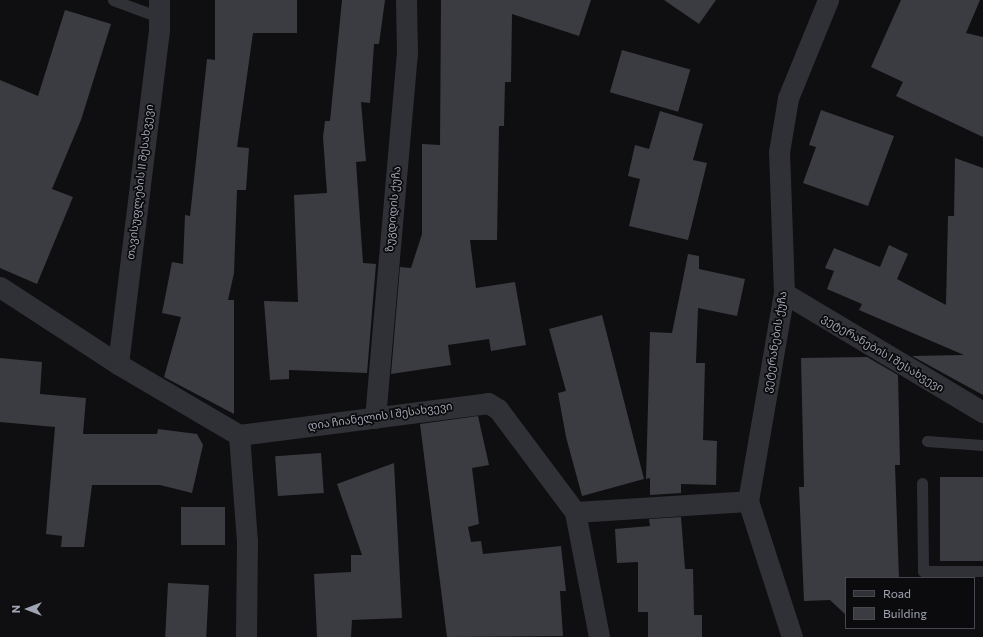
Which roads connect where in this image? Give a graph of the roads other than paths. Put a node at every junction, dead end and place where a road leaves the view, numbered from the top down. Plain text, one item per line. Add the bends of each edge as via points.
1 (113, 0) edge
2 (406, 0) edge
3 (828, 0) edge
4 (159, 9) edge
5 (0, 287) edge
6 (784, 293) junction
7 (118, 364) junction
8 (983, 412) edge
9 (376, 418) junction
10 (239, 435) junction
11 (927, 441) dead end
12 (983, 445) edge
13 (922, 483) dead end
14 (748, 501) junction
15 (575, 512) junction
16 (983, 571) edge
17 (246, 637) edge
18 (599, 637) edge
19 (792, 637) edge

1 - 4 lane
2 - 9 street, ზუგდიდის ქუჩა via 406,53
3 - 6 street, ვეტერანების ქუჩა via 788,98 779,152
4 - 7 street, თავისუფლების II შესახვევი
5 - 7 street
6 - 8 street, ვეტერანების I შესახვევი
6 - 14 street, ვეტერანების ქუჩა
7 - 10 street
9 - 10 street, დია ჩიანელის I შესახვევი
9 - 15 street, დია ჩიანელის I შესახვევი via 488,403 498,409
10 - 17 street via 247,541
11 - 12 lane
13 - 16 lane via 923,571
14 - 15 street
14 - 19 street, ვეტერანების ქუჩა
15 - 18 street

